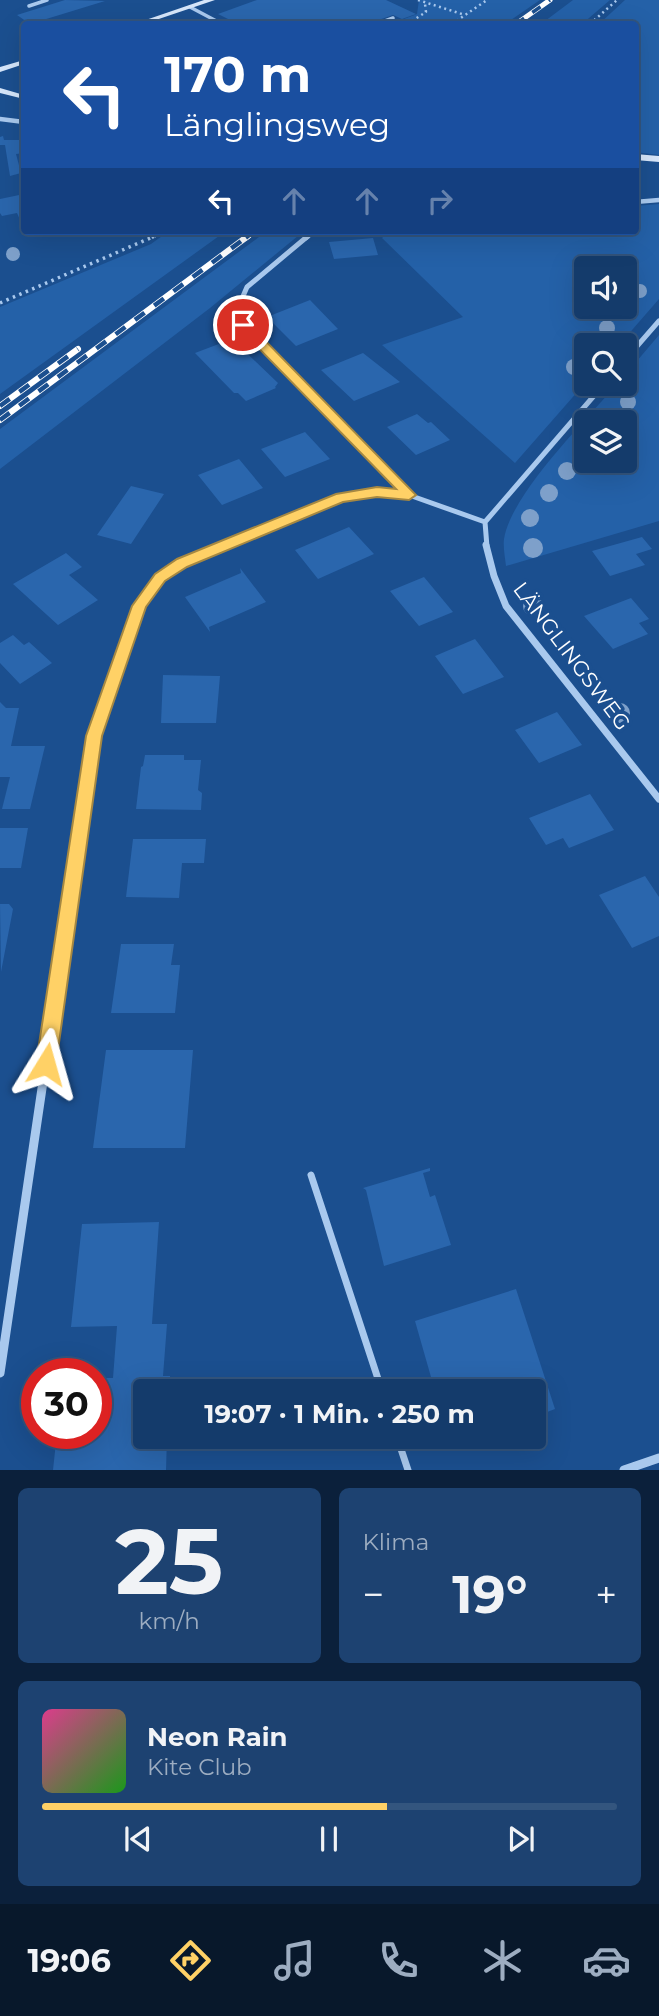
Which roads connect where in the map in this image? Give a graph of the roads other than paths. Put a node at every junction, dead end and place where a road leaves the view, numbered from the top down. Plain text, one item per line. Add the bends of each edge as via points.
1 (47, 0) edge
2 (211, 0) edge
3 (29, 6) dead end
4 (190, 7) junction
5 (393, 18) dead end
6 (147, 21) edge
7 (216, 21) edge
8 (385, 21) edge
9 (21, 63) edge
10 (0, 70) edge
11 (0, 90) edge
12 (21, 96) edge
13 (0, 119) edge
14 (21, 122) edge
15 (639, 157) edge
16 (659, 159) edge
17 (659, 200) edge
18 (639, 202) edge
19 (309, 235) edge
20 (659, 321) edge
21 (637, 346) edge
22 (594, 396) edge
23 (409, 495) junction
24 (485, 522) junction
25 (659, 799) edge
26 (311, 1175) dead end
27 (0, 1373) edge
28 (378, 1379) edge
29 (401, 1449) edge
30 (659, 1458) edge
31 (408, 1470) edge
32 (624, 1470) edge

1 - 3 lane
2 - 4 street
4 - 6 street
4 - 7 lane
5 - 8 lane
9 - 10 street
11 - 12 street
13 - 14 street
15 - 16 street
17 - 18 street
19 - 23 street via 247,287 237,310 246,330
20 - 21 street
22 - 24 street
23 - 24 street
23 - 27 street via 377,492 341,498 182,563 160,578 140,606 94,736
24 - 25 street, LÄNGLINGSWEG via 491,574 506,606
26 - 28 lane
29 - 31 lane
30 - 32 street

